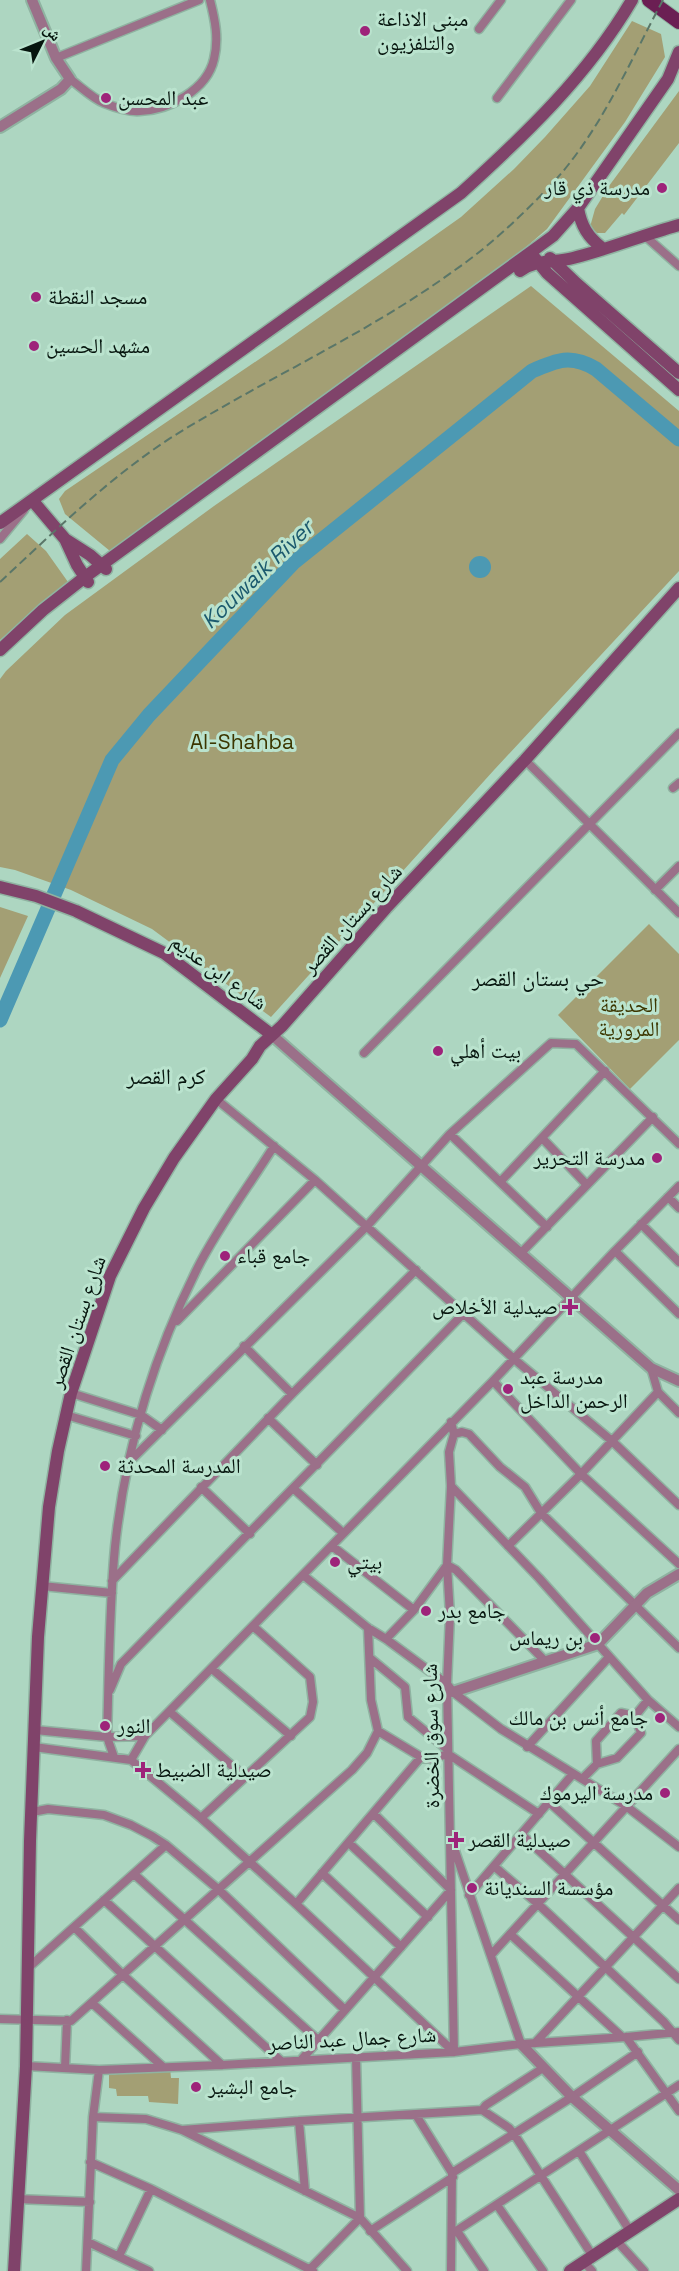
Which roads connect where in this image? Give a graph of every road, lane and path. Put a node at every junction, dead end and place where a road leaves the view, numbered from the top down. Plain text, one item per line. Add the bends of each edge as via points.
1 (32, 0) edge
2 (199, 0) edge
3 (210, 0) edge
4 (501, 0) edge
5 (571, 0) edge
6 (632, 0) edge
7 (649, 0) edge
8 (679, 23) edge
9 (479, 29) dead end
10 (679, 52) edge
11 (56, 58) junction
12 (70, 79) junction
13 (497, 98) dead end
14 (0, 127) edge
15 (578, 208) junction
16 (679, 225) edge
17 (644, 235) junction
18 (602, 248) junction
19 (536, 255) junction
20 (575, 257) junction
21 (555, 262) junction
22 (679, 266) edge
23 (569, 276) junction
24 (679, 373) edge
25 (679, 390) edge
26 (33, 500) junction
27 (0, 523) edge
28 (0, 539) edge
29 (65, 539) junction
30 (104, 567) junction
31 (86, 580) junction
32 (678, 590) edge
33 (0, 650) edge
34 (0, 658) edge
35 (679, 733) edge
36 (525, 760) junction
37 (589, 825) junction
38 (679, 866) edge
39 (0, 887) edge
40 (655, 890) junction
41 (679, 913) edge
42 (272, 1035) junction
43 (364, 1053) dead end
44 (605, 1071) junction
45 (216, 1100) junction
46 (653, 1117) junction
47 (450, 1134) junction
48 (542, 1138) junction
49 (679, 1144) edge
50 (274, 1146) junction
51 (423, 1167) junction
52 (315, 1180) junction
53 (501, 1181) junction
54 (587, 1185) junction
55 (679, 1186) edge
56 (668, 1197) junction
57 (679, 1208) edge
58 (641, 1224) junction
59 (367, 1226) junction
60 (547, 1227) junction
61 (615, 1251) junction
62 (521, 1253) junction
63 (679, 1262) edge
64 (416, 1270) junction
65 (572, 1299) junction
66 (464, 1313) junction
67 (679, 1314) edge
68 (172, 1327) junction
69 (244, 1346) junction
70 (514, 1359) junction
71 (651, 1368) junction
72 (493, 1381) junction
73 (679, 1381) edge
74 (658, 1392) junction
75 (72, 1393) junction
76 (292, 1394) junction
77 (679, 1413) edge
78 (141, 1414) junction
79 (66, 1415) junction
80 (268, 1418) junction
81 (451, 1422) junction
82 (162, 1430) junction
83 (454, 1434) junction
84 (136, 1436) junction
85 (612, 1441) junction
86 (130, 1461) junction
87 (317, 1465) junction
88 (581, 1474) junction
89 (451, 1486) junction
90 (201, 1487) junction
91 (294, 1489) junction
92 (679, 1505) edge
93 (541, 1513) junction
94 (343, 1533) junction
95 (250, 1534) junction
96 (332, 1546) junction
97 (508, 1546) junction
98 (679, 1564) edge
99 (447, 1565) junction
100 (679, 1574) edge
101 (303, 1575) junction
102 (112, 1581) junction
103 (42, 1586) junction
104 (112, 1593) junction
105 (635, 1605) junction
106 (414, 1610) junction
107 (254, 1627) junction
108 (368, 1628) junction
109 (386, 1639) junction
110 (598, 1644) junction
111 (679, 1648) edge
112 (609, 1657) junction
113 (370, 1658) junction
114 (544, 1660) junction
115 (212, 1669) junction
116 (450, 1688) junction
117 (108, 1695) junction
118 (648, 1700) junction
119 (170, 1712) junction
120 (635, 1716) junction
121 (679, 1728) edge
122 (35, 1730) junction
123 (378, 1731) junction
124 (145, 1736) junction
125 (291, 1736) junction
126 (107, 1737) junction
127 (34, 1747) junction
128 (527, 1747) junction
129 (679, 1749) edge
130 (448, 1752) junction
131 (421, 1756) junction
132 (114, 1757) junction
133 (131, 1760) junction
134 (597, 1764) junction
135 (572, 1775) junction
136 (244, 1777) junction
137 (583, 1778) junction
138 (549, 1802) junction
139 (626, 1806) junction
140 (32, 1812) junction
141 (374, 1814) junction
142 (539, 1814) junction
143 (201, 1818) junction
144 (522, 1835) junction
145 (451, 1839) junction
146 (594, 1842) junction
147 (349, 1843) junction
148 (166, 1845) junction
149 (679, 1847) edge
150 (250, 1862) junction
151 (495, 1867) junction
152 (134, 1874) junction
153 (322, 1874) junction
154 (565, 1874) junction
155 (679, 1888) edge
156 (218, 1889) junction
157 (451, 1890) junction
158 (469, 1895) junction
159 (104, 1900) junction
160 (296, 1904) junction
161 (538, 1904) junction
162 (663, 1906) junction
163 (428, 1917) junction
164 (184, 1918) junction
165 (679, 1920) edge
166 (74, 1927) junction
167 (510, 1934) junction
168 (634, 1938) junction
169 (155, 1947) junction
170 (401, 1947) junction
171 (491, 1955) junction
172 (605, 1967) junction
173 (28, 1968) junction
174 (123, 1975) junction
175 (374, 1978) junction
176 (679, 1979) edge
177 (578, 1996) junction
178 (92, 2003) junction
179 (345, 2010) junction
180 (0, 2019) edge
181 (27, 2019) junction
182 (67, 2020) junction
183 (676, 2032) edge
184 (624, 2037) junction
185 (318, 2040) junction
186 (679, 2040) edge
187 (535, 2043) junction
188 (521, 2044) junction
189 (453, 2052) junction
190 (638, 2052) junction
191 (356, 2057) junction
192 (302, 2059) junction
193 (281, 2061) junction
194 (222, 2065) junction
195 (26, 2066) junction
196 (162, 2066) junction
197 (65, 2068) junction
198 (543, 2068) junction
199 (99, 2070) junction
200 (679, 2085) edge
201 (666, 2093) junction
202 (572, 2097) junction
203 (482, 2110) junction
204 (679, 2111) edge
205 (416, 2115) junction
206 (93, 2117) junction
207 (357, 2118) junction
208 (299, 2121) junction
209 (182, 2130) junction
210 (611, 2131) junction
211 (514, 2134) junction
212 (579, 2151) junction
213 (90, 2162) junction
214 (453, 2175) junction
215 (541, 2176) junction
216 (151, 2190) junction
217 (679, 2190) edge
218 (305, 2191) junction
219 (17, 2199) junction
220 (679, 2199) edge
221 (90, 2202) junction
222 (497, 2205) junction
223 (360, 2218) junction
224 (370, 2231) junction
225 (630, 2231) junction
226 (455, 2232) junction
227 (616, 2240) junction
228 (88, 2242) junction
229 (119, 2256) junction
230 (590, 2263) edge
231 (310, 2270) edge
232 (14, 2271) edge
233 (86, 2271) edge
234 (149, 2271) edge
235 (407, 2271) edge
236 (451, 2271) edge
237 (484, 2271) edge
238 (543, 2271) edge
239 (570, 2271) edge
240 (644, 2271) edge

1 - 11 street
2 - 11 street
3 - 12 street via 216,24 214,61 206,78 175,102 138,112 103,103
4 - 9 street
5 - 13 street
6 - 26 main road via 576,79 524,135 461,193
7 - 8 main road
10 - 15 main road via 668,79
11 - 12 street
12 - 14 street via 61,89
15 - 18 main road via 583,227
15 - 19 main road
16 - 17 main road
17 - 18 main road
17 - 22 street
18 - 20 main road
19 - 21 main road
19 - 25 main road via 547,273
19 - 30 main road
20 - 21 main road
20 - 23 main road
21 - 23 main road
23 - 24 main road
26 - 27 main road
26 - 28 street
26 - 29 main road
29 - 30 main road
29 - 31 main road
30 - 31 main road
31 - 33 main road via 43,610
31 - 34 main road
32 - 36 main road, شارع بستان القصر
35 - 37 street
36 - 37 street
36 - 42 main road, شارع بستان القصر
37 - 40 street
37 - 43 street
38 - 40 street
39 - 42 main road, شارع ابن عديم via 76,911 164,953
40 - 41 street
42 - 45 main road, شارع بستان القصر
42 - 51 street
44 - 46 street
44 - 47 street via 576,1044 551,1043
44 - 48 street
45 - 50 street
45 - 75 main road, شارع بستان القصر via 174,1158 110,1276
46 - 49 street
46 - 54 street
47 - 51 street
47 - 53 street
48 - 53 street
48 - 54 street
50 - 52 street
50 - 68 street via 198,1268
51 - 59 street
51 - 62 street
52 - 59 street
52 - 68 street
53 - 60 street
54 - 60 street
55 - 56 street
56 - 57 street
56 - 58 street
58 - 61 street
58 - 63 street
59 - 64 street
59 - 69 street
60 - 62 street
61 - 65 street
61 - 67 street
62 - 65 street
64 - 66 street
64 - 76 street
65 - 70 street
65 - 71 street
66 - 70 street
66 - 87 street
68 - 78 street
69 - 76 street
69 - 82 street
70 - 72 street
70 - 85 street
71 - 73 street
71 - 74 street
72 - 81 street
72 - 88 street
74 - 77 street
74 - 85 street
75 - 78 street
75 - 79 main road, شارع بستان القصر
76 - 80 street
78 - 82 street
78 - 84 street
79 - 84 street
79 - 103 main road, شارع بستان القصر via 49,1507
80 - 87 street
80 - 90 street
81 - 83 street, شارع سوق الخضرة
81 - 94 street
82 - 86 street
83 - 89 street, شارع سوق الخضرة via 449,1452
83 - 93 street via 469,1434 525,1487
84 - 86 street
85 - 88 street
85 - 92 street
86 - 102 street
87 - 91 street
88 - 93 street
88 - 98 street
89 - 97 street
89 - 99 street, شارع سوق الخضرة
90 - 95 street
90 - 102 street
91 - 94 street
91 - 95 street
93 - 97 street
93 - 105 street
94 - 96 street
95 - 117 street via 121,1664
96 - 101 street
96 - 106 street
97 - 110 street
99 - 106 street
99 - 114 street
99 - 116 street, شارع سوق الخضرة
100 - 105 street via 646,1593
101 - 107 street
101 - 108 street
102 - 104 street
103 - 104 street
103 - 122 main road, شارع بستان القصر
104 - 117 street
105 - 110 street
105 - 111 street
106 - 109 street
107 - 115 street
107 - 125 street via 310,1677 313,1711
108 - 109 street
108 - 113 street
109 - 116 street
110 - 112 street
110 - 114 street
112 - 118 street
112 - 128 street
113 - 123 street via 371,1700
113 - 130 street via 405,1687 408,1717
114 - 116 street
115 - 119 street
115 - 125 street
116 - 128 street
116 - 130 street, شارع سوق الخضرة
117 - 126 street
118 - 120 street
118 - 121 street
119 - 124 street
119 - 136 street
120 - 134 street via 641,1733 617,1758
120 - 134 street via 621,1713 596,1740
122 - 126 street
122 - 127 main road, شارع بستان القصر
123 - 131 street
123 - 150 street via 367,1753 352,1770
124 - 126 street
124 - 133 street
125 - 136 street
126 - 132 street
127 - 132 street
127 - 140 main road, شارع بستان القصر
128 - 135 street
129 - 139 street
130 - 131 street via 431,1759
130 - 142 street
130 - 145 street, شارع سوق الخضرة
131 - 141 street
132 - 133 street
133 - 143 street
134 - 137 street
135 - 137 street
135 - 138 street
136 - 143 street
137 - 139 street
138 - 142 street
138 - 146 street
139 - 146 street
139 - 149 street
140 - 148 street via 48,1809 104,1815
140 - 173 main road, شارع بستان القصر
141 - 147 street
141 - 157 street
142 - 144 street
143 - 150 street
144 - 151 street
144 - 154 street
145 - 157 street, شارع سوق الخضرة
145 - 158 street
146 - 154 street
146 - 162 street
147 - 153 street
147 - 163 street
148 - 152 street
148 - 156 street
150 - 156 street
150 - 160 street
151 - 158 street
151 - 161 street
152 - 159 street
152 - 164 street
153 - 160 street
153 - 170 street
154 - 161 street
154 - 168 street
155 - 162 street
156 - 164 street
156 - 179 street
157 - 163 street
157 - 189 street, شارع سوق الخضرة
158 - 171 street
159 - 166 street
159 - 169 street
160 - 175 street
161 - 167 street
161 - 172 street
162 - 165 street
162 - 168 street
163 - 170 street
164 - 169 street
164 - 185 street
166 - 173 street
166 - 174 street
167 - 171 street
167 - 177 street
168 - 172 street
168 - 176 street
169 - 174 street
169 - 193 street
170 - 175 street
171 - 188 street
172 - 177 street
172 - 183 street
173 - 181 main road, شارع بستان القصر
174 - 178 street
174 - 194 street
175 - 179 street
175 - 189 street
177 - 184 street
177 - 187 street
178 - 182 street via 71,2021
178 - 196 street
179 - 185 street
180 - 181 street
181 - 182 street
181 - 195 main road, شارع بستان القصر
182 - 197 street
183 - 184 street, شارع جمال عبد الناصر
183 - 186 street
184 - 187 street, شارع جمال عبد الناصر
184 - 190 street
185 - 192 street
187 - 188 street, شارع جمال عبد الناصر
188 - 189 street, شارع جمال عبد الناصر
188 - 198 street
189 - 191 street, شارع جمال عبد الناصر
190 - 201 street
190 - 202 street
191 - 192 street, شارع جمال عبد الناصر
191 - 207 street
192 - 193 street, شارع جمال عبد الناصر
193 - 194 street, شارع جمال عبد الناصر
194 - 196 street, شارع جمال عبد الناصر
195 - 197 street, شارع جمال عبد الناصر
195 - 219 main road, شارع بستان القصر
196 - 199 street, شارع جمال عبد الناصر
197 - 199 street, شارع جمال عبد الناصر
198 - 202 street
198 - 203 street
199 - 206 street
200 - 201 street
201 - 204 street
201 - 210 street
202 - 210 street
202 - 211 street
203 - 205 street
203 - 211 street
205 - 207 street
205 - 214 street
206 - 209 street via 146,2119
206 - 213 street
207 - 208 street
207 - 223 street
208 - 209 street
208 - 218 street
209 - 218 street
210 - 212 street
210 - 217 street
211 - 214 street
211 - 215 street
212 - 215 street
212 - 225 street
213 - 216 street
213 - 221 street
214 - 224 street
214 - 226 street
215 - 222 street
215 - 230 street
216 - 229 street
216 - 231 street
218 - 223 street
219 - 221 street
219 - 232 main road, شارع بستان القصر
220 - 225 main road
221 - 228 street
222 - 226 street
222 - 238 street
223 - 224 street
223 - 231 street
224 - 235 street
225 - 227 main road
226 - 236 street
226 - 237 street
227 - 230 main road
227 - 240 street
228 - 229 street
228 - 233 street
229 - 234 street
230 - 239 main road

